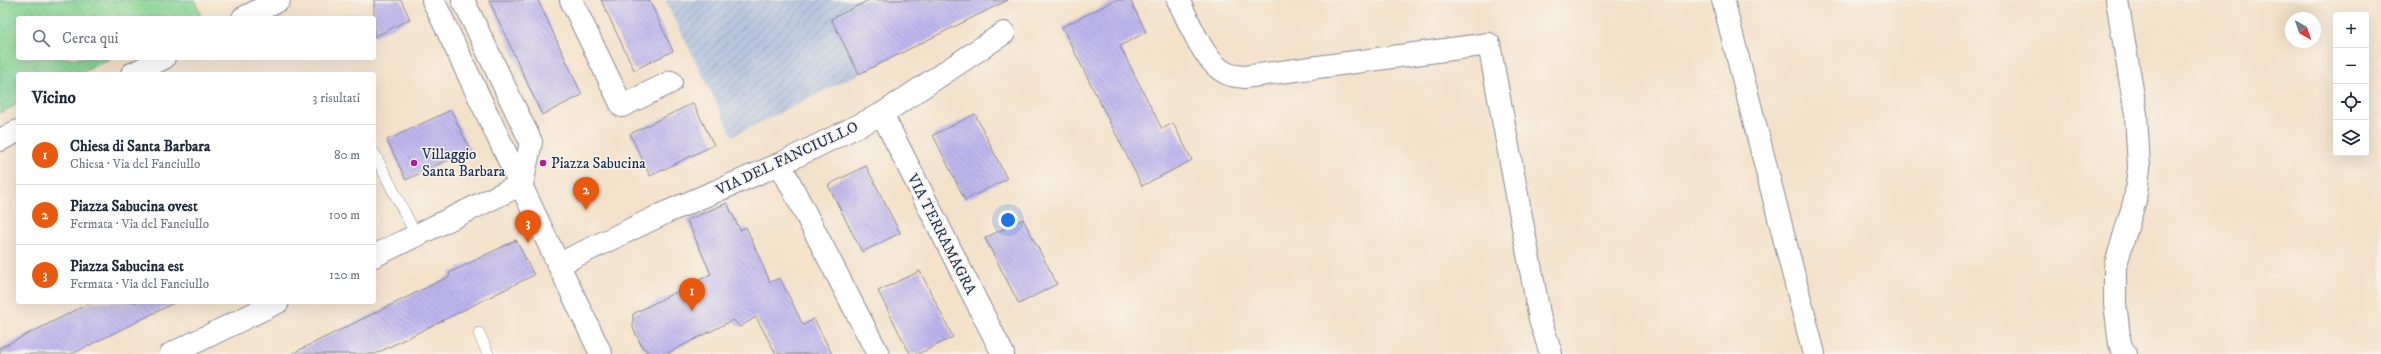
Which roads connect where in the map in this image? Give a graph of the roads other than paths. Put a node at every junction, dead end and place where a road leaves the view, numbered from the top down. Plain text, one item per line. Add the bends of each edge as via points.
1 (279, 0) edge
2 (434, 0) edge
3 (463, 0) edge
4 (571, 0) edge
5 (1178, 0) edge
6 (1723, 0) edge
7 (2117, 0) edge
8 (247, 16) edge
9 (1004, 33) dead end
10 (160, 60) edge
11 (136, 72) edge
12 (671, 82) dead end
13 (882, 114) junction
14 (16, 132) edge
15 (0, 140) edge
16 (376, 158) edge
17 (780, 164) junction
18 (522, 184) junction
19 (407, 240) junction
20 (376, 255) edge
21 (559, 264) junction
22 (274, 304) edge
23 (479, 333) dead end
24 (171, 354) edge
25 (488, 354) edge
26 (601, 354) edge
27 (878, 354) edge
28 (1003, 354) edge
29 (1551, 354) edge
30 (1814, 354) edge
31 (2125, 354) edge

1 - 8 street
2 - 18 street
3 - 18 street via 531,142
4 - 12 street via 622,106
5 - 29 street via 1214,65 1226,74 1244,77 1489,44 1540,319
6 - 30 street
7 - 31 street via 2136,114 2139,168 2135,200 2115,267 2115,303 2120,344
9 - 13 street, VIA DEL FANCIULLO
10 - 11 street
13 - 17 street, VIA DEL FANCIULLO
13 - 28 street, VIA TERRAMAGRA
14 - 15 street
16 - 19 lane
17 - 21 street, VIA DEL FANCIULLO via 668,212
17 - 27 street
18 - 19 street
18 - 21 street
19 - 20 street
21 - 26 street
22 - 24 street
23 - 25 lane

